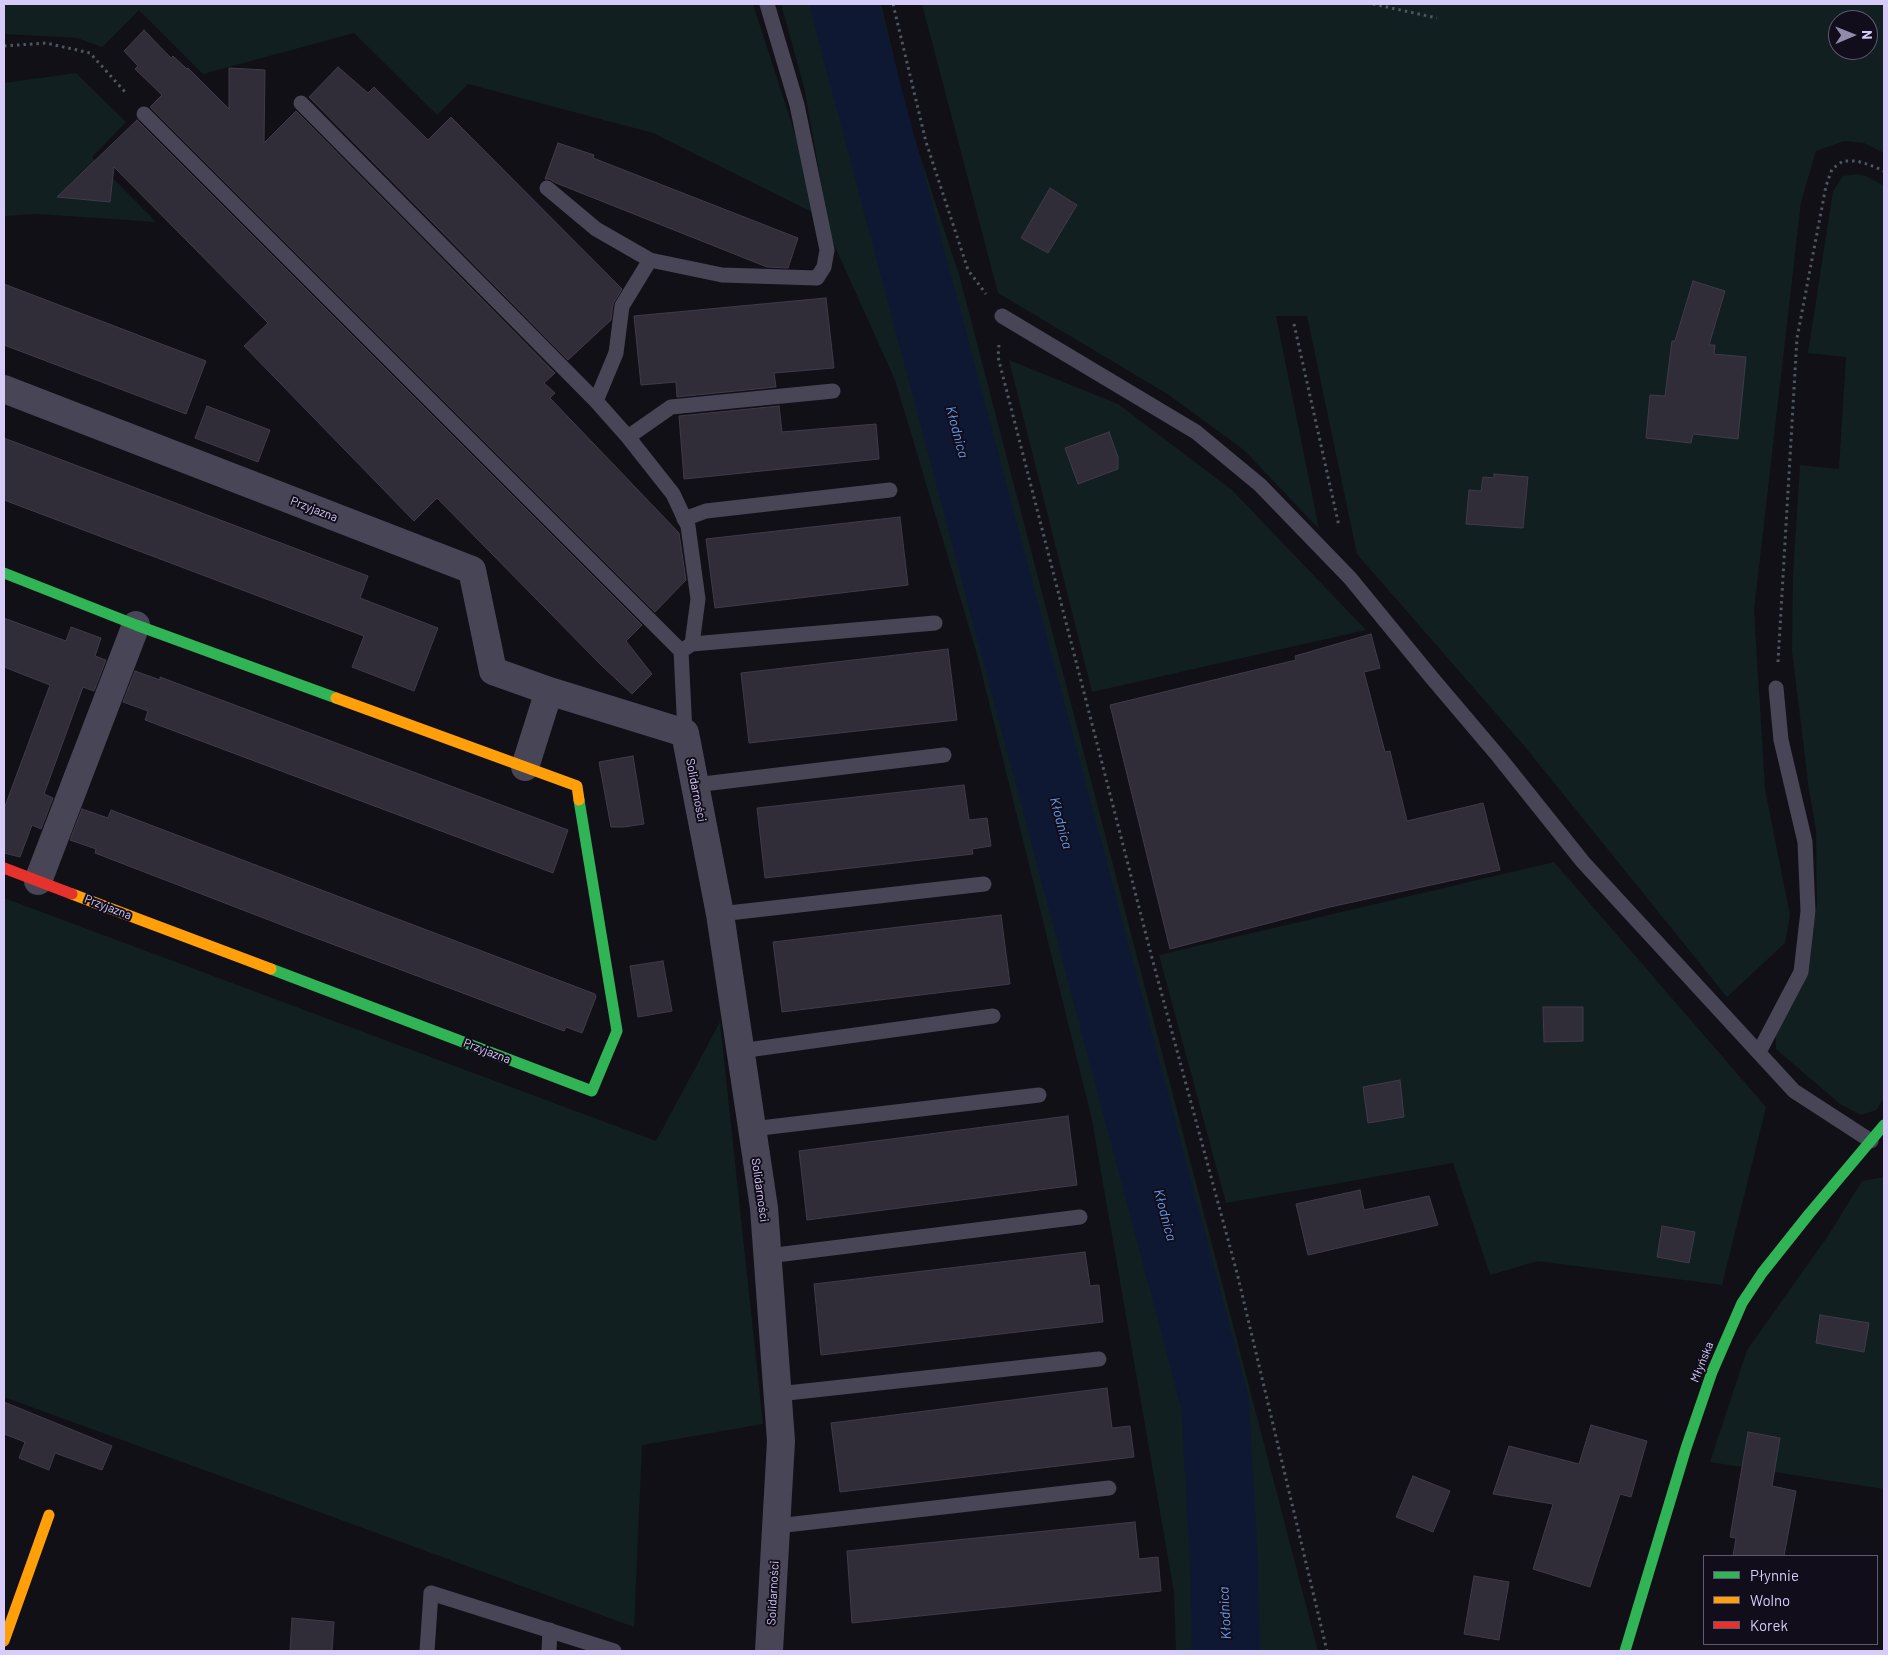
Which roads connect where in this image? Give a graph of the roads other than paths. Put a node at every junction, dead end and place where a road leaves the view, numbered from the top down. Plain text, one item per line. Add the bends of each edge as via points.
1 (767, 4) edge
2 (301, 103) dead end
3 (144, 114) road end
4 (547, 188) dead end
5 (650, 260) junction
6 (1002, 316) road end
7 (4, 389) edge
8 (834, 391) dead end
9 (596, 401) junction
10 (628, 437) junction
11 (890, 490) dead end
12 (684, 519) junction
13 (4, 573) edge
14 (936, 623) dead end
15 (136, 625) junction
16 (687, 647) junction
17 (1776, 688) road end
18 (549, 691) junction
19 (685, 733) junction
20 (944, 755) dead end
21 (526, 768) junction
22 (695, 785) junction
23 (4, 868) edge
24 (38, 881) junction
25 (984, 884) dead end
26 (720, 914) junction
27 (993, 1016) dead end
28 (740, 1051) junction
29 (1759, 1052) junction
30 (1039, 1095) dead end
31 (752, 1129) junction
32 (1880, 1138) edge
33 (1080, 1217) dead end
34 (768, 1256) junction
35 (1099, 1359) dead end
36 (778, 1394) junction
37 (1109, 1488) dead end
38 (49, 1516) dead end
39 (777, 1526) junction
40 (550, 1630) junction
41 (4, 1641) edge
42 (427, 1651) edge
43 (549, 1651) edge
44 (614, 1651) edge
45 (769, 1651) edge
46 (1624, 1651) edge

1 - 5 lane via 797,105 827,250 824,267 817,278 722,275
2 - 9 lane
3 - 16 lane
4 - 5 lane via 596,229
5 - 9 lane via 622,306 616,353
6 - 29 lane via 1196,432 1260,485 1350,578 1583,862
7 - 18 street, Przyjazna via 472,570 493,671
8 - 10 lane via 671,407
9 - 10 lane
10 - 12 lane via 673,494
11 - 12 lane via 706,511
12 - 16 lane via 688,526 698,599
13 - 15 street, Przyjazna
14 - 16 lane
15 - 21 street, Przyjazna
15 - 24 street
16 - 19 lane
17 - 29 lane via 1781,740 1804,842 1808,911 1801,972
18 - 19 street, Przyjazna
18 - 21 street
19 - 22 street, Solidarności
20 - 22 lane
21 - 24 street, Przyjazna via 577,786 617,1031 592,1091
22 - 26 street, Solidarności
23 - 24 street, Przyjazna
25 - 26 lane
26 - 28 street, Solidarności
27 - 28 lane
28 - 31 street, Solidarności
29 - 32 lane via 1794,1091
30 - 31 lane
31 - 34 street, Solidarności
32 - 46 street, Młyńska via 1808,1214 1762,1272 1742,1304 1712,1372
33 - 34 lane
34 - 36 street, Solidarności
35 - 36 lane
36 - 39 street, Solidarności via 782,1441
37 - 39 lane
38 - 41 street
39 - 45 street, Solidarności
40 - 42 lane via 431,1593
40 - 43 lane
40 - 44 lane

